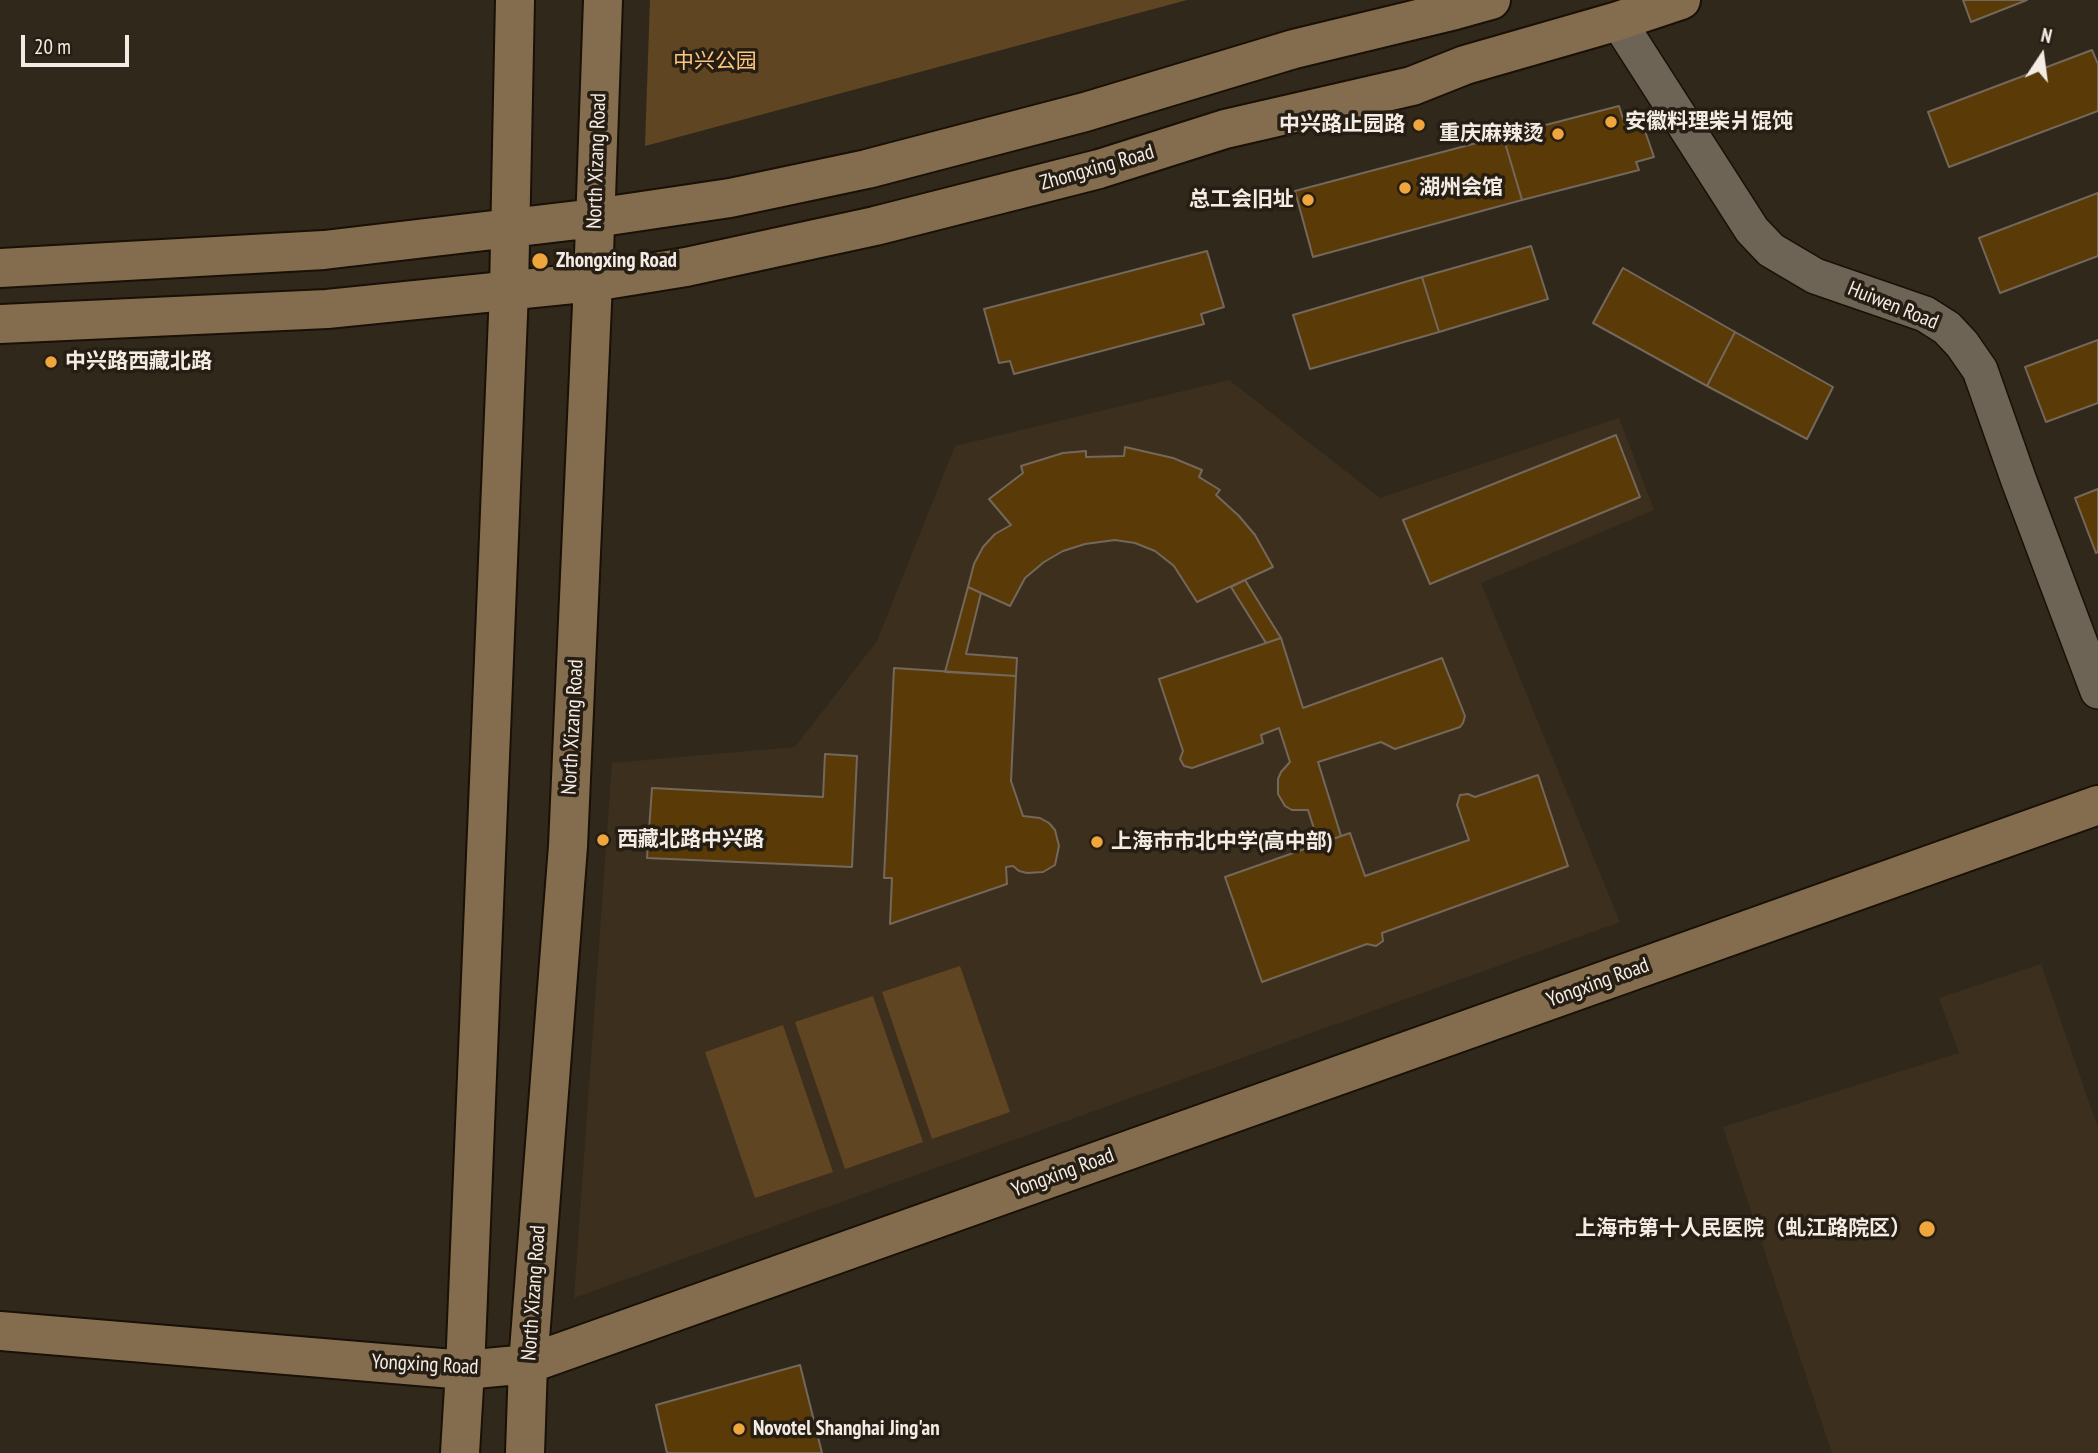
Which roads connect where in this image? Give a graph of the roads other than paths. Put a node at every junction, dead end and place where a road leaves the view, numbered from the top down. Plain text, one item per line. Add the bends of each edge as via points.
1 (515, 0) edge
2 (603, 0) edge
3 (1491, 0) edge
4 (1681, 0) edge
5 (1618, 21) junction
6 (595, 218) junction
7 (510, 228) junction
8 (0, 268) edge
9 (593, 282) junction
10 (509, 291) junction
11 (0, 324) edge
12 (2098, 691) edge
13 (2098, 805) edge
14 (0, 1331) edge
15 (528, 1364) junction
16 (465, 1370) junction
17 (460, 1453) edge
18 (525, 1453) edge

1 - 7 main road
2 - 6 main road, North Xizang Road
3 - 6 main road via 1294,49 1085,112 867,169 730,198
4 - 5 main road, Zhongxing Road
5 - 9 main road, Zhongxing Road via 1465,65 1412,86 1226,129 1099,169 888,223 686,267
5 - 12 street, Huiwen Road via 1752,230 1771,250 1815,276 1925,314 1962,344 1980,370
6 - 7 main road
6 - 9 main road, North Xizang Road
7 - 8 main road via 324,250
7 - 10 main road
9 - 10 main road, Zhongxing Road
9 - 15 main road, North Xizang Road via 568,846
10 - 11 main road, Zhongxing Road via 327,309
10 - 16 main road
13 - 15 main road, Yongxing Road
14 - 16 main road, Yongxing Road
15 - 16 main road, Yongxing Road
15 - 18 main road, North Xizang Road
16 - 17 main road

